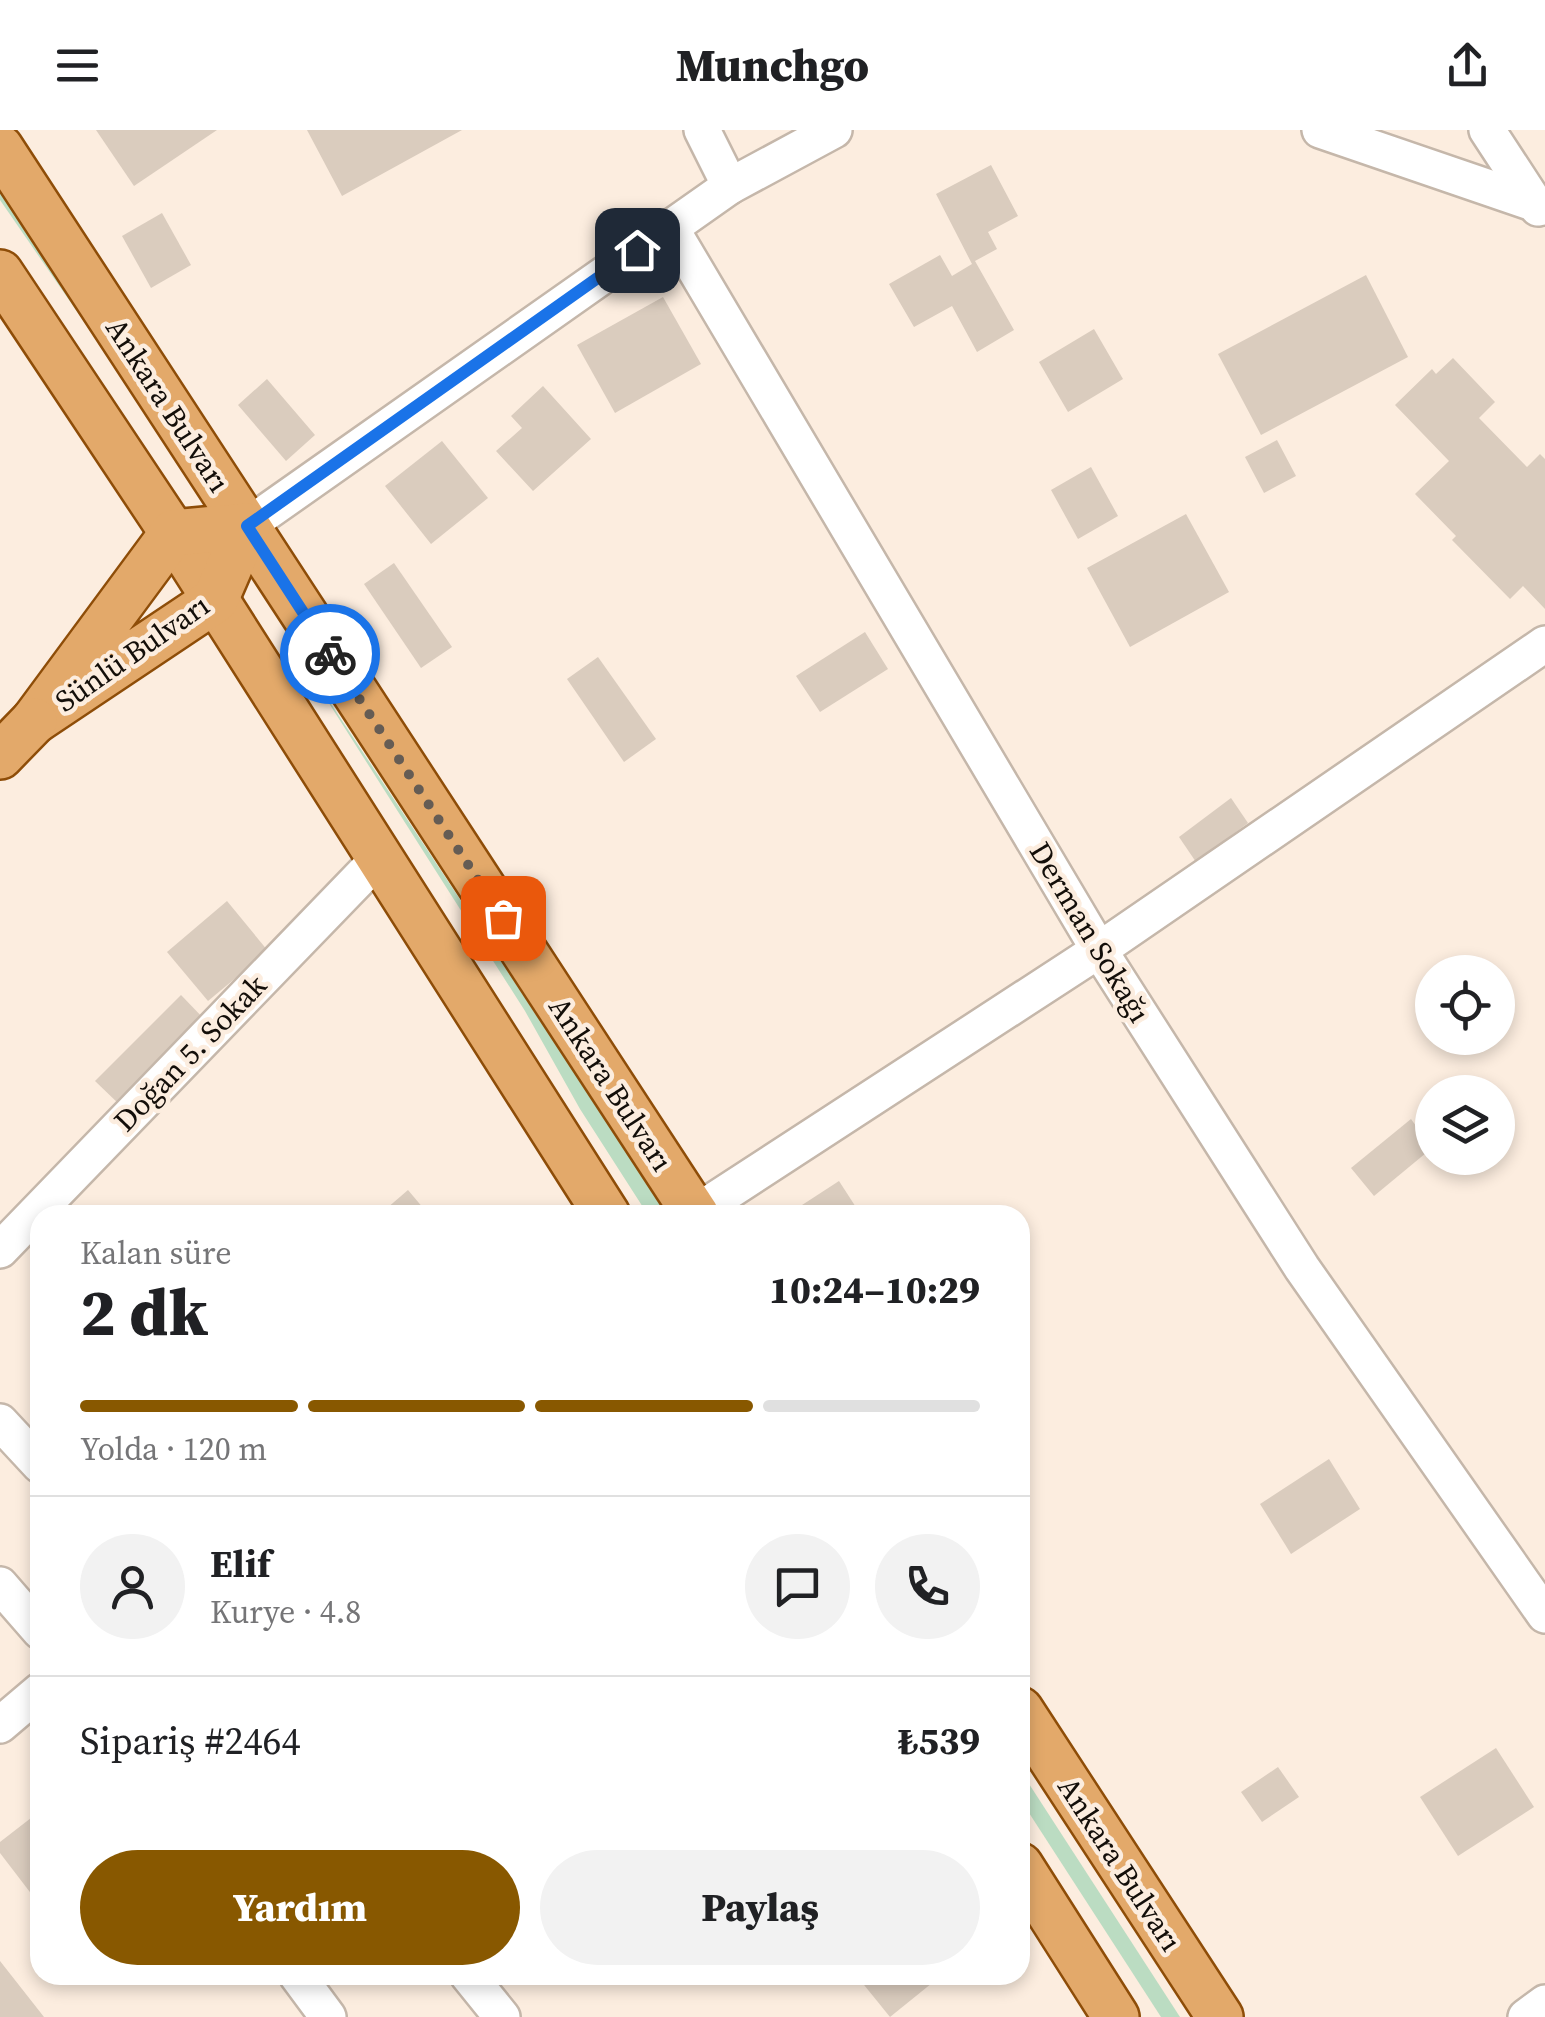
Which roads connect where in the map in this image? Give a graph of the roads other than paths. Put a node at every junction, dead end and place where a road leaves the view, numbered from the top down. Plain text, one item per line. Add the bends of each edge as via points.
1 (702, 130) edge
2 (834, 130) edge
3 (1320, 130) edge
4 (1486, 130) edge
5 (0, 148) edge
6 (730, 186) junction
7 (1542, 209) edge
8 (670, 226) junction
9 (0, 273) edge
10 (247, 526) junction
11 (173, 533) junction
12 (215, 600) junction
13 (1545, 644) edge
14 (34, 720) junction
15 (0, 756) edge
16 (380, 856) junction
17 (1099, 950) junction
18 (43, 1205) edge
19 (598, 1205) edge
20 (690, 1205) edge
21 (710, 1205) edge
22 (30, 1219) edge
23 (0, 1250) edge
24 (0, 1422) edge
25 (30, 1454) edge
26 (0, 1585) edge
27 (1545, 1615) edge
28 (30, 1620) edge
29 (30, 1699) edge
30 (0, 1725) edge
31 (1030, 1725) edge
32 (1030, 1882) edge
33 (304, 1985) edge
34 (476, 1985) edge
35 (1545, 2003) edge
36 (328, 2017) edge
37 (502, 2017) edge
38 (1116, 2017) edge
39 (1220, 2017) edge
40 (1526, 2017) edge

1 - 6 street
2 - 6 street
3 - 7 street
4 - 7 street
5 - 10 main road, Ankara Bulvarı
6 - 8 street
8 - 10 street
8 - 17 street, Derman Sokağı
9 - 11 main road
10 - 11 main road
10 - 12 main road, Sünlü Bulvarı
10 - 20 main road, Ankara Bulvarı
11 - 12 main road
11 - 14 main road, Sünlü Bulvarı
12 - 14 main road, Sünlü Bulvarı
12 - 16 main road
13 - 17 street
14 - 15 main road, Sünlü Bulvarı
16 - 18 street, Doğan 5. Sokak
16 - 19 main road
17 - 21 street
17 - 27 street, Derman Sokağı via 1302,1268
22 - 23 street, Doğan 5. Sokak
24 - 25 street
26 - 28 street
29 - 30 street
31 - 39 main road, Ankara Bulvarı
32 - 38 main road
33 - 36 street
34 - 37 street
35 - 40 street

